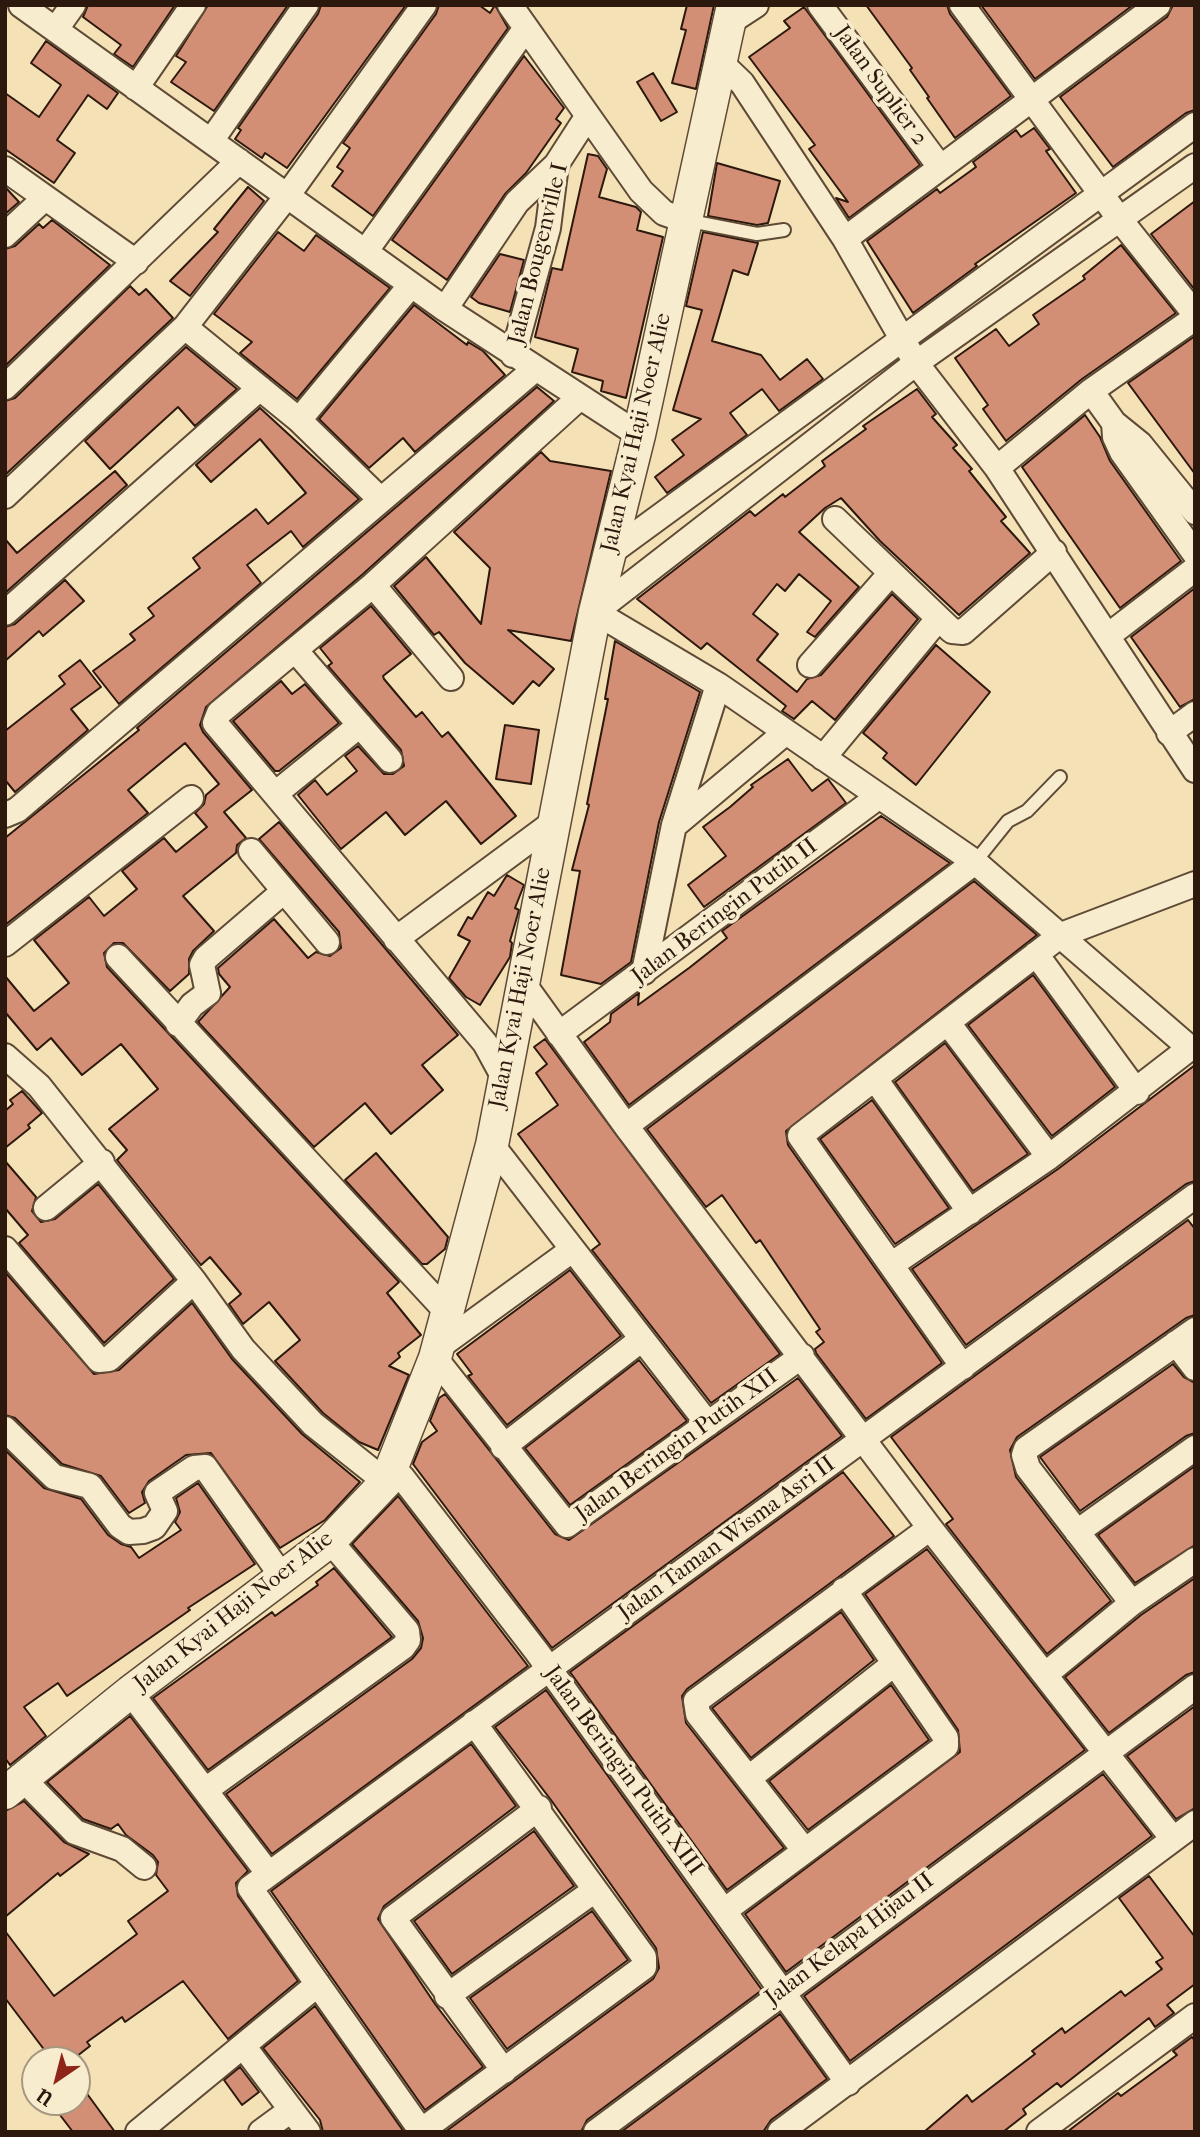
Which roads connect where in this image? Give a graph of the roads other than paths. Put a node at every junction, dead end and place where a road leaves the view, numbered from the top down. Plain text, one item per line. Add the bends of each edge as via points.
1 (21, 5) edge
2 (73, 5) edge
3 (193, 5) edge
4 (306, 5) edge
5 (424, 5) edge
6 (510, 5) edge
7 (756, 5) edge
8 (821, 5) edge
9 (962, 5) edge
10 (1158, 5) edge
11 (731, 14) edge
12 (56, 29) junction
13 (526, 29) junction
14 (718, 61) junction
15 (136, 88) junction
16 (1031, 98) junction
17 (587, 117) junction
18 (1195, 125) edge
19 (211, 141) junction
20 (239, 161) junction
21 (556, 165) junction
22 (1195, 166) edge
23 (940, 167) junction
24 (5, 169) edge
25 (1101, 194) junction
26 (288, 196) junction
27 (45, 198) junction
28 (684, 220) junction
29 (1121, 221) junction
30 (784, 230) dead end
31 (5, 235) edge
32 (845, 239) junction
33 (365, 252) junction
34 (136, 262) junction
35 (411, 285) junction
36 (445, 309) junction
37 (1195, 316) edge
38 (185, 327) junction
39 (900, 338) junction
40 (513, 355) junction
41 (916, 363) junction
42 (536, 369) junction
43 (5, 387) edge
44 (260, 388) junction
45 (1091, 391) junction
46 (579, 398) junction
47 (299, 420) junction
48 (1114, 423) junction
49 (639, 435) junction
50 (997, 468) junction
51 (5, 496) edge
52 (381, 500) junction
53 (1195, 512) edge
54 (835, 519) dead end
55 (1054, 552) junction
56 (610, 553) junction
57 (1195, 554) edge
58 (1195, 569) edge
59 (891, 573) junction
60 (373, 585) junction
61 (595, 612) junction
62 (5, 613) edge
63 (938, 619) junction
64 (1109, 635) junction
65 (295, 650) junction
66 (810, 665) dead end
67 (451, 678) dead end
68 (718, 685) junction
69 (1195, 714) edge
70 (360, 725) junction
71 (786, 732) junction
72 (1169, 733) junction
73 (824, 758) junction
74 (390, 760) dead end
75 (1195, 770) edge
76 (1059, 777) dead end
77 (275, 794) junction
78 (878, 797) junction
79 (191, 798) dead end
80 (5, 815) edge
81 (554, 822) junction
82 (674, 825) junction
83 (251, 851) dead end
84 (975, 862) junction
85 (1195, 884) edge
86 (284, 891) junction
87 (1061, 935) junction
88 (396, 939) junction
89 (327, 942) dead end
90 (5, 944) edge
91 (1036, 954) junction
92 (118, 957) dead end
93 (645, 972) junction
94 (523, 983) junction
95 (948, 1023) junction
96 (178, 1024) junction
97 (565, 1030) junction
98 (1192, 1048) edge
99 (5, 1056) edge
100 (503, 1076) junction
101 (875, 1079) junction
102 (1137, 1092) junction
103 (626, 1126) junction
104 (492, 1145) junction
105 (1049, 1157) junction
106 (102, 1161) junction
107 (1192, 1205) edge
108 (46, 1208) dead end
109 (970, 1213) junction
110 (5, 1249) edge
111 (572, 1250) junction
112 (891, 1265) junction
113 (194, 1281) junction
114 (447, 1312) junction
115 (1185, 1337) edge
116 (642, 1339) junction
117 (435, 1354) junction
118 (802, 1356) junction
119 (963, 1367) junction
120 (1195, 1368) edge
121 (708, 1424) junction
122 (5, 1430) edge
123 (865, 1438) junction
124 (503, 1447) junction
125 (1195, 1448) edge
126 (386, 1482) junction
127 (930, 1528) junction
128 (1077, 1532) junction
129 (330, 1541) junction
130 (1195, 1560) edge
131 (281, 1575) junction
132 (844, 1590) junction
133 (1132, 1603) junction
134 (894, 1664) junction
135 (549, 1669) junction
136 (1046, 1674) junction
137 (1195, 1687) edge
138 (130, 1692) junction
139 (474, 1723) junction
140 (1106, 1750) junction
141 (749, 1778) junction
142 (14, 1787) edge
143 (207, 1789) junction
144 (539, 1808) junction
145 (1195, 1824) edge
146 (1173, 1839) junction
147 (804, 1852) junction
148 (145, 1867) dead end
149 (268, 1873) junction
150 (595, 1890) junction
151 (724, 1911) junction
152 (318, 1984) junction
153 (782, 1991) junction
154 (447, 1996) junction
155 (1195, 2016) edge
156 (244, 2046) junction
157 (504, 2071) junction
158 (848, 2083) junction
159 (292, 2110) junction
160 (812, 2122) edge
161 (421, 2131) edge
162 (138, 2132) edge
163 (261, 2132) edge
164 (308, 2132) edge
165 (596, 2132) edge
166 (780, 2132) edge
167 (1039, 2132) edge

1 - 12 street
2 - 12 street
3 - 15 street
4 - 19 street
5 - 26 street
6 - 13 street
7 - 11 street
8 - 23 street, Jalan Suplier 2
9 - 16 street
10 - 16 street
11 - 14 street, Jalan Kyai Haji Noer Alie
12 - 15 street
13 - 17 street
13 - 33 street
14 - 28 street, Jalan Kyai Haji Noer Alie
14 - 32 street via 742,83
15 - 19 street
16 - 23 street
16 - 25 street
17 - 21 street, Jalan Bougenville I
17 - 28 street via 653,204 664,214
18 - 25 street
19 - 20 street
20 - 26 street
20 - 34 street
21 - 36 street via 517,202
21 - 40 street, Jalan Bougenville I via 548,229
22 - 29 street
23 - 32 street
24 - 27 street
25 - 29 street
25 - 39 street
26 - 33 street
26 - 38 street
27 - 31 street
27 - 34 street
28 - 30 lane via 757,234
28 - 49 street, Jalan Kyai Haji Noer Alie
29 - 37 street
29 - 41 street
32 - 39 street
33 - 35 street
34 - 43 street
35 - 36 street
35 - 47 street
36 - 40 street
37 - 45 street
38 - 44 street
38 - 51 street
39 - 41 street
39 - 56 street
40 - 42 street
41 - 50 street
41 - 61 street
42 - 46 street
42 - 52 street
44 - 47 street
44 - 62 street
45 - 48 street
45 - 50 street
46 - 49 street
46 - 60 street
47 - 52 street
48 - 53 street via 1140,444
48 - 57 street via 1122,452
49 - 56 street, Jalan Kyai Haji Noer Alie
50 - 55 street
52 - 80 street via 17,810
54 - 59 street
55 - 63 street via 962,632 952,631
55 - 64 street
56 - 61 street, Jalan Kyai Haji Noer Alie
58 - 64 street
59 - 63 street
59 - 66 street
60 - 65 street
60 - 67 street
61 - 68 street
61 - 81 street, Jalan Kyai Haji Noer Alie
63 - 73 street
64 - 72 street
65 - 70 street
65 - 77 street via 219,713 215,723
68 - 71 street
68 - 82 street
69 - 72 street
70 - 74 street
70 - 77 street
71 - 73 street
71 - 82 street
72 - 75 street
73 - 78 street
76 - 84 lane via 1027,811 1008,821
77 - 88 street
78 - 84 street
78 - 93 street, Jalan Beringin Putih II
79 - 90 street
81 - 88 street
81 - 94 street, Jalan Kyai Haji Noer Alie
82 - 93 street
83 - 86 street
84 - 87 street
84 - 103 street
85 - 87 street
86 - 89 street
86 - 96 street via 206,958 202,965 208,993
87 - 91 street
87 - 98 street
88 - 100 street via 485,1043
91 - 95 street
91 - 102 street
92 - 96 street
93 - 97 street, Jalan Beringin Putih II
94 - 97 street
94 - 100 street, Jalan Kyai Haji Noer Alie
95 - 101 street
95 - 105 street
96 - 114 street
97 - 103 street
98 - 102 street
99 - 106 street via 29,1075
100 - 104 street, Jalan Kyai Haji Noer Alie
101 - 109 street
101 - 112 street via 800,1136
102 - 105 street
103 - 118 street
104 - 111 street
104 - 114 street, Jalan Kyai Haji Noer Alie
105 - 109 street
106 - 108 street
106 - 113 street
107 - 119 street, Jalan Taman Wisma Asri II
109 - 112 street
110 - 113 street via 99,1360 109,1359
111 - 116 street
111 - 117 street
112 - 119 street
113 - 126 street via 243,1349 313,1424
114 - 117 street, Jalan Kyai Haji Noer Alie
115 - 120 street
115 - 128 street via 1026,1449 1028,1468
116 - 121 street
116 - 124 street
117 - 124 street
117 - 126 street, Jalan Kyai Haji Noer Alie
118 - 121 street, Jalan Beringin Putih XII
118 - 123 street
119 - 123 street, Jalan Taman Wisma Asri II
121 - 124 street, Jalan Beringin Putih XII via 567,1525
122 - 131 street via 54,1477 90,1486 129,1532 154,1527 165,1511 157,1493 194,1468 205,1467
123 - 127 street
123 - 135 street, Jalan Taman Wisma Asri II
125 - 128 street
126 - 129 street, Jalan Kyai Haji Noer Alie
126 - 135 street, Jalan Beringin Puith XIII via 402,1477
127 - 132 street
127 - 136 street
128 - 133 street
129 - 131 street, Jalan Kyai Haji Noer Alie
129 - 143 street via 407,1631 408,1640
130 - 133 street
131 - 138 street, Jalan Kyai Haji Noer Alie
132 - 134 street
132 - 141 street via 696,1701 698,1714
133 - 136 street
134 - 141 street
134 - 147 street via 946,1738 946,1746
135 - 139 street, Jalan Taman Wisma Asri II
135 - 151 street, Jalan Beringin Puith XIII
136 - 140 street
137 - 140 street, Jalan Kelapa Hijau II
138 - 142 street, Jalan Kyai Haji Noer Alie
138 - 143 street
139 - 144 street
139 - 149 street, Jalan Taman Wisma Asri II
140 - 146 street
140 - 153 street, Jalan Kelapa Hijau II
141 - 147 street
142 - 148 street via 75,1832 122,1849
143 - 149 street
144 - 150 street
144 - 154 street via 395,1914 393,1920
145 - 146 street
146 - 158 street
147 - 151 street
149 - 152 street via 250,1892
150 - 154 street
150 - 157 street via 644,1956 644,1967
151 - 153 street, Jalan Beringin Puith XIII
152 - 156 street
152 - 161 street
153 - 158 street, Jalan Beringin Puith XIII
153 - 165 street, Jalan Kelapa Hijau II
154 - 157 street
155 - 167 street
156 - 159 street
156 - 162 street
157 - 161 street
158 - 160 street
159 - 163 street
159 - 164 street
160 - 166 street

